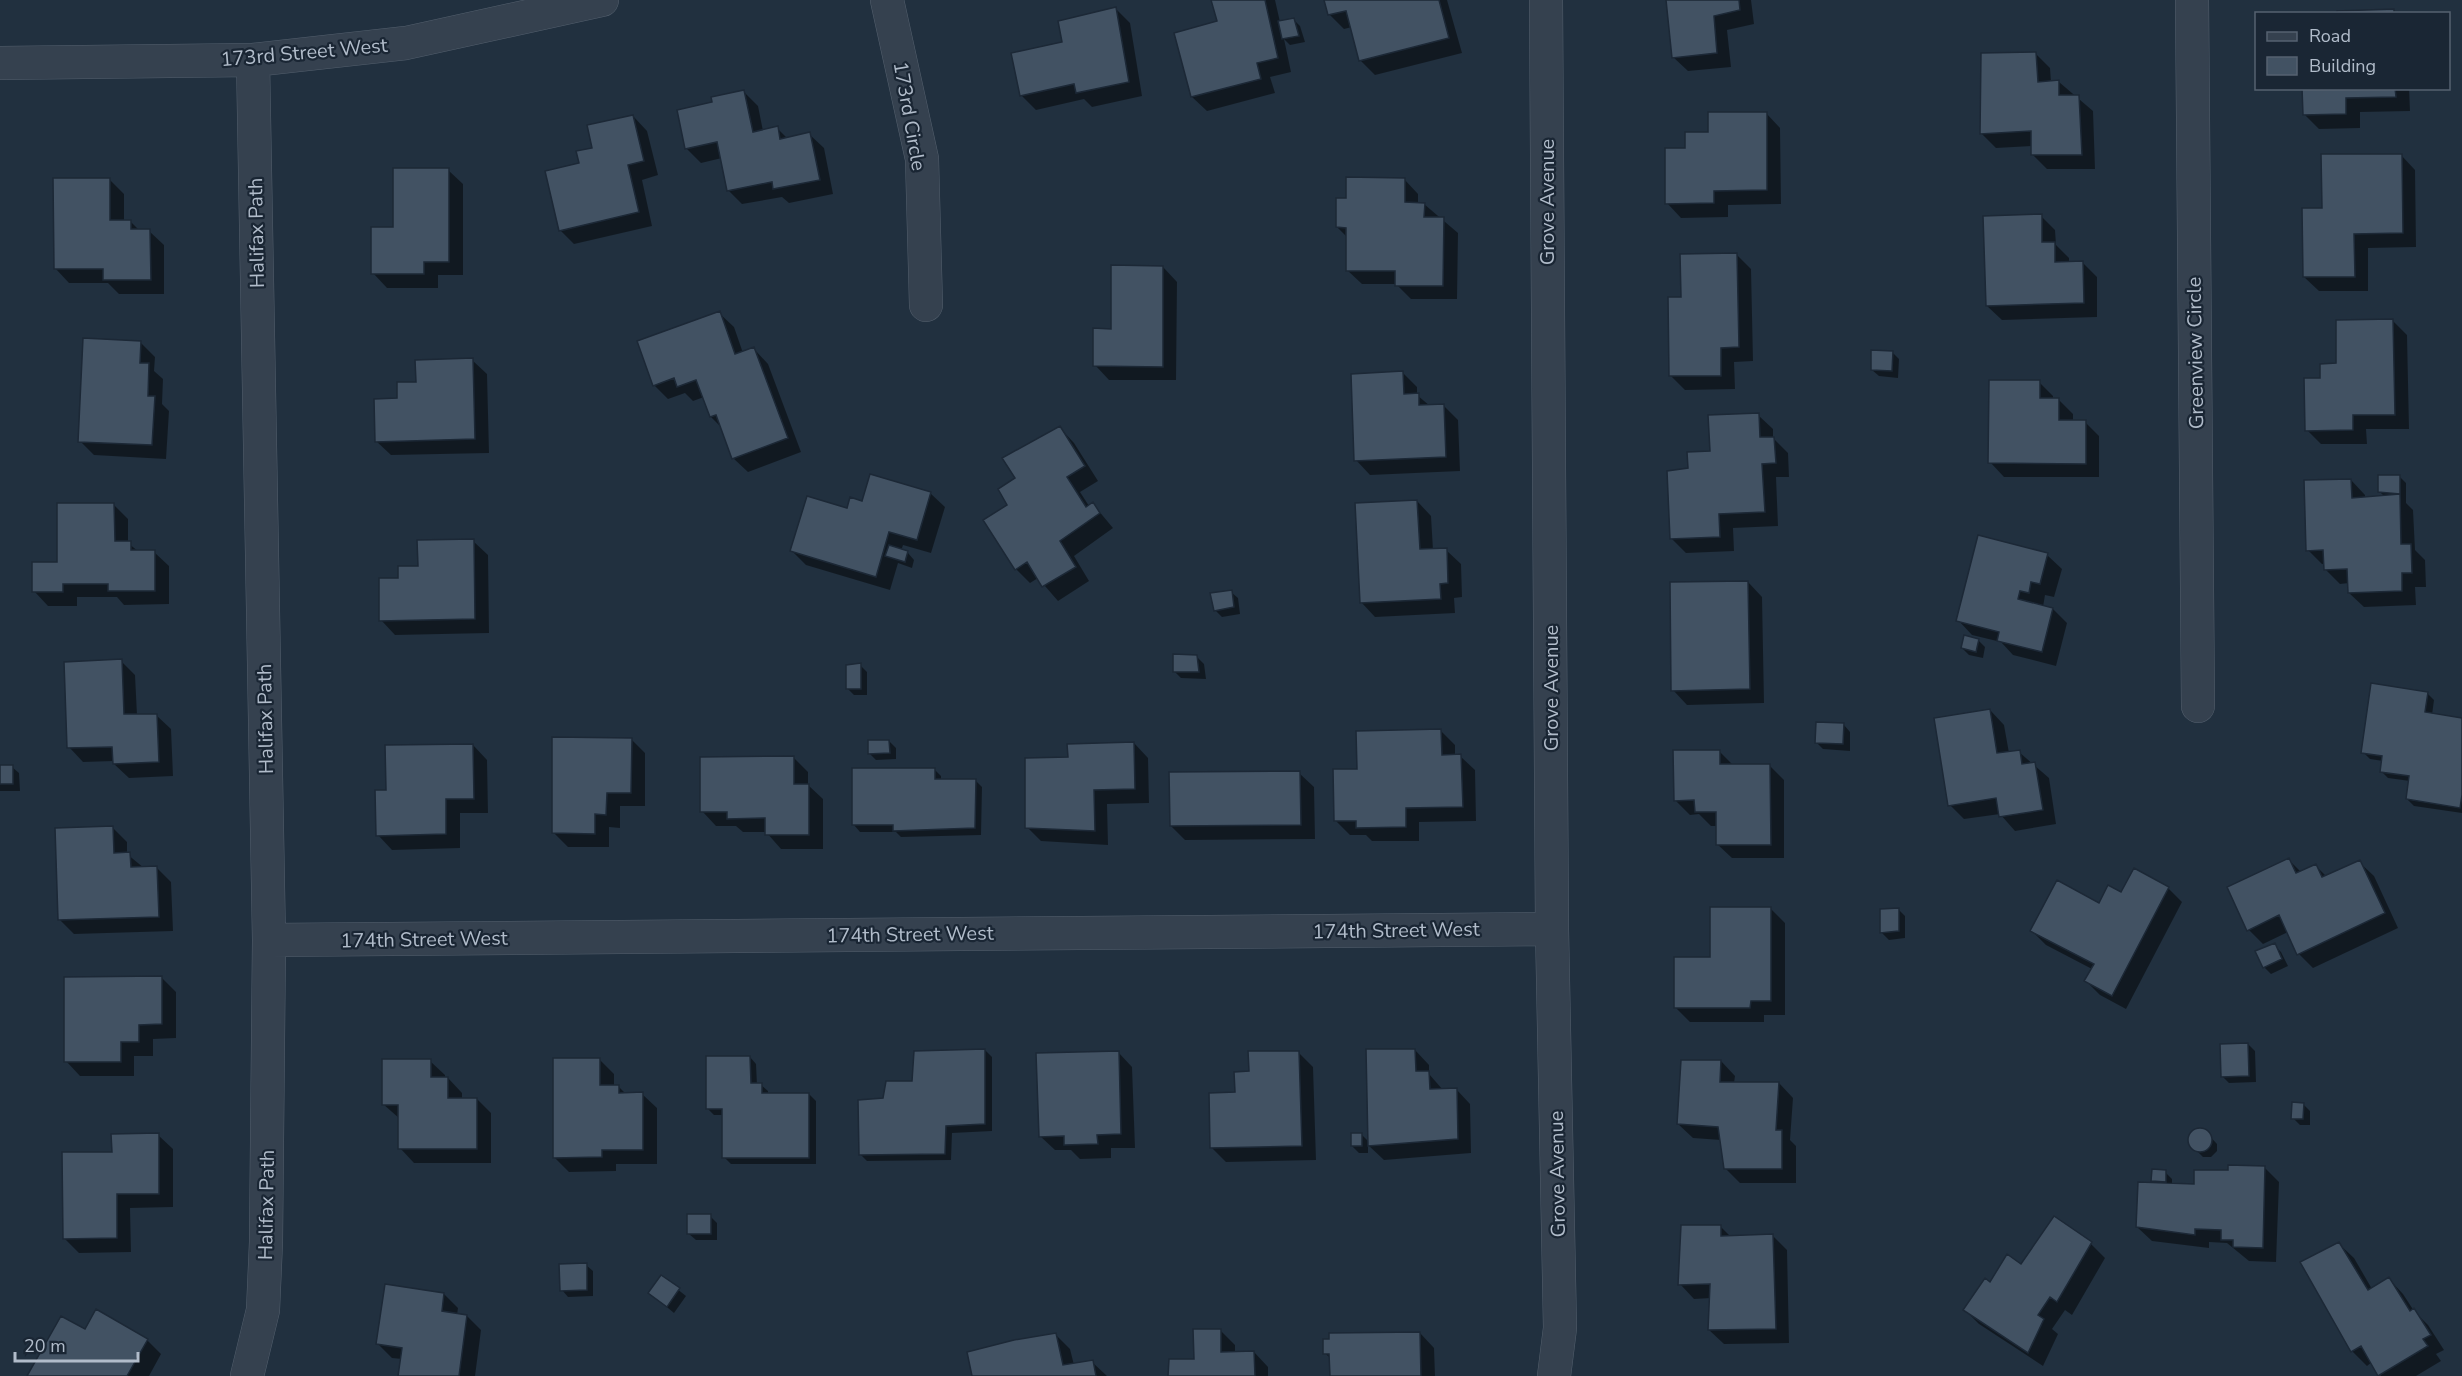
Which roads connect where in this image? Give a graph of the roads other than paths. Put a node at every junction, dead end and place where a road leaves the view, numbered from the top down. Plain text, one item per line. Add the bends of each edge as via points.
1 (602, 0) edge
2 (887, 0) edge
3 (1546, 0) edge
4 (2192, 0) edge
5 (253, 60) junction
6 (0, 63) edge
7 (926, 305) dead end
8 (2198, 706) dead end
9 (1552, 928) junction
10 (269, 940) junction
11 (248, 1376) edge
12 (1554, 1376) edge

1 - 5 street, 173rd Street West via 406,43
2 - 7 street, 173rd Circle via 922,159
3 - 9 street, Grove Avenue
4 - 8 street, Greenview Circle
5 - 6 street, 173rd Street West
5 - 10 street, Halifax Path
9 - 10 street, 174th Street West
9 - 12 street, Grove Avenue via 1560,1328
10 - 11 street, Halifax Path via 263,1310

